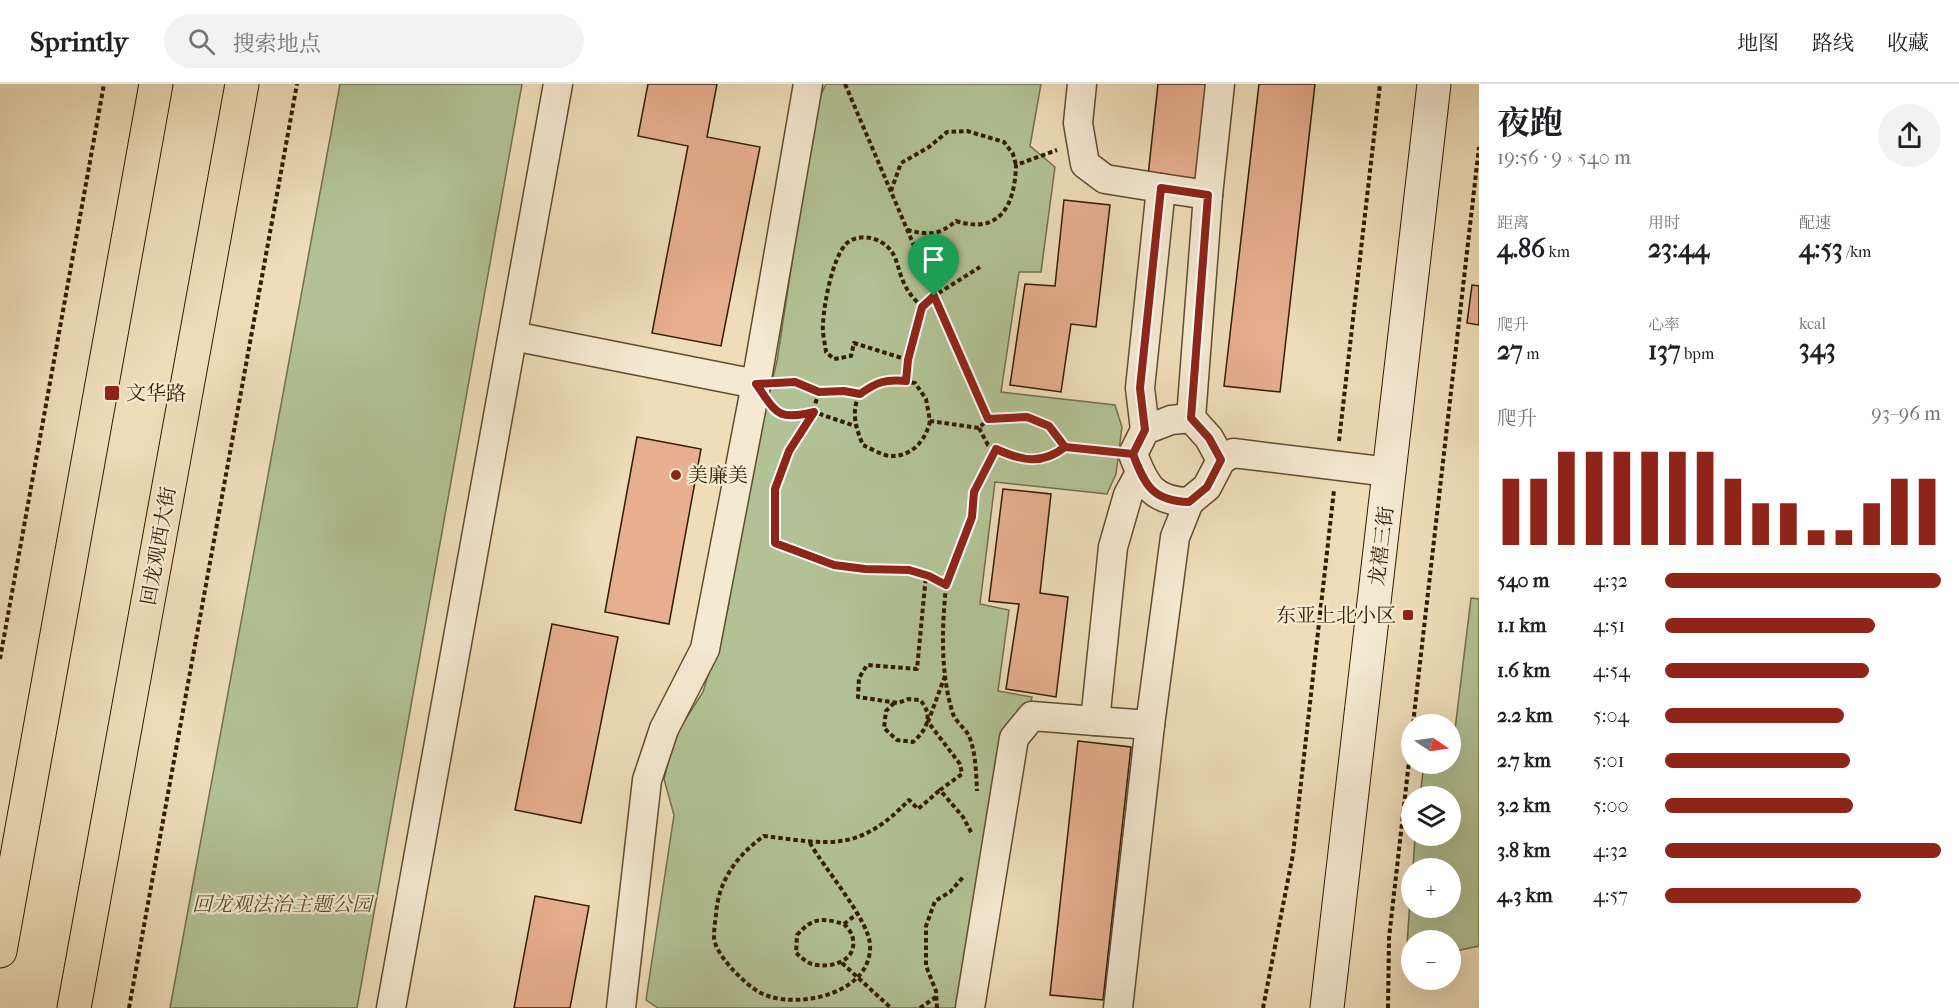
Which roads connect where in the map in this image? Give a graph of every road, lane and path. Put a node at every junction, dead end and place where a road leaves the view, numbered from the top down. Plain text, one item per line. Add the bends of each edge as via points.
1 (104, 84) edge
2 (156, 84) edge
3 (242, 84) edge
4 (297, 84) edge
5 (558, 84) edge
6 (808, 84) edge
7 (845, 84) edge
8 (1082, 84) edge
9 (1220, 84) edge
10 (1380, 84) edge
11 (1434, 84) edge
12 (1081, 142) junction
13 (1479, 147) edge
14 (1016, 165) junction
15 (1161, 188) junction
16 (891, 191) junction
17 (1208, 195) junction
18 (906, 230) junction
19 (980, 267) dead end
20 (934, 296) junction
21 (922, 307) junction
22 (513, 336) junction
23 (908, 360) junction
24 (906, 381) junction
25 (756, 384) junction
26 (819, 392) junction
27 (860, 394) junction
28 (814, 412) junction
29 (1191, 418) junction
30 (988, 419) junction
31 (930, 421) junction
32 (855, 426) junction
33 (979, 429) junction
34 (1065, 447) junction
35 (996, 449) junction
36 (1139, 452) junction
37 (1221, 460) junction
38 (1336, 465) junction
39 (1389, 472) junction
40 (1189, 502) junction
41 (926, 575) junction
42 (946, 585) junction
43 (0, 659) edge
44 (945, 676) junction
45 (894, 703) junction
46 (1414, 714) edge
47 (1095, 721) junction
48 (928, 722) junction
49 (1150, 724) junction
50 (1407, 774) edge
51 (940, 790) junction
52 (978, 801) dead end
53 (974, 837) dead end
54 (810, 843) junction
55 (970, 868) dead end
56 (857, 914) junction
57 (844, 924) junction
58 (0, 951) edge
59 (842, 963) junction
60 (858, 976) junction
61 (936, 998) junction
62 (74, 1008) edge
63 (129, 1008) edge
64 (391, 1008) edge
65 (621, 1008) edge
66 (891, 1008) edge
67 (920, 1008) edge
68 (937, 1008) edge
69 (970, 1008) edge
70 (1118, 1008) edge
71 (1263, 1008) edge
72 (1327, 1008) edge
73 (1388, 1008) edge

1 - 43 path
2 - 58 main road
3 - 62 main road, 回龙观西大街
4 - 63 path
5 - 22 street
6 - 25 street
7 - 16 path
8 - 12 street via 1078,123
9 - 17 street
10 - 38 path
11 - 39 street, 龙禧三街
12 - 14 path
12 - 15 street via 1085,164 1105,178
13 - 46 path
14 - 16 path via 1013,154 997,138 967,131 947,132 901,163
14 - 18 path via 1010,202 988,224 972,226 956,221 929,235
15 - 17 street
15 - 36 street via 1140,388
16 - 18 path
17 - 29 street
18 - 20 path
19 - 20 path
20 - 21 path
20 - 30 path
21 - 23 path
21 - 23 path via 904,284 894,253 880,241 861,237 846,244 825,299 822,327 826,352 834,359 851,356 854,343
22 - 25 street
22 - 64 street
23 - 24 path
24 - 27 path via 876,382
24 - 31 path via 915,383 926,399
25 - 26 path via 795,382
25 - 28 path via 777,413 791,417
25 - 65 street via 705,649 664,729 647,780
26 - 27 path
26 - 28 path
27 - 32 path
28 - 32 path
28 - 41 path via 789,451 775,489 775,543 834,565 909,570
29 - 36 street via 1170,420
29 - 37 street via 1209,438
30 - 33 path
30 - 34 path via 1027,417 1049,426
31 - 32 path via 927,434 909,453 889,456 863,446
31 - 33 path
33 - 35 path via 988,445
34 - 35 path via 1053,456 1032,460
34 - 36 path
35 - 42 path via 974,492 972,517
36 - 40 street via 1145,484 1170,501
36 - 47 street via 1113,547
37 - 38 street via 1233,453
37 - 40 street via 1207,487
38 - 39 street
38 - 71 path via 1293,854
39 - 72 street, 龙禧三街
40 - 49 street via 1175,537
41 - 42 path
41 - 45 path via 917,669 867,665 859,678 858,697
42 - 44 path
44 - 48 path
44 - 52 path via 954,716 969,735
45 - 48 path via 920,700 926,707
45 - 48 path via 886,711 884,728 897,740 913,742
47 - 49 street
47 - 69 street via 1032,716 1014,738
48 - 51 path via 960,764 962,774
49 - 70 street
50 - 73 path via 1392,908
51 - 53 path
51 - 54 path via 918,809 909,800 891,819 846,842
54 - 56 path
54 - 60 path via 764,836 744,850 728,872 716,902 714,940 725,962 747,984 768,997 793,1000 839,992
55 - 61 path via 950,892 935,901 926,926 926,966
56 - 57 path
56 - 60 path via 870,943 869,961
57 - 59 path via 853,936 851,953
57 - 59 path via 808,922 797,935 796,953 810,963
59 - 60 path
60 - 66 path
61 - 67 path
61 - 68 path

